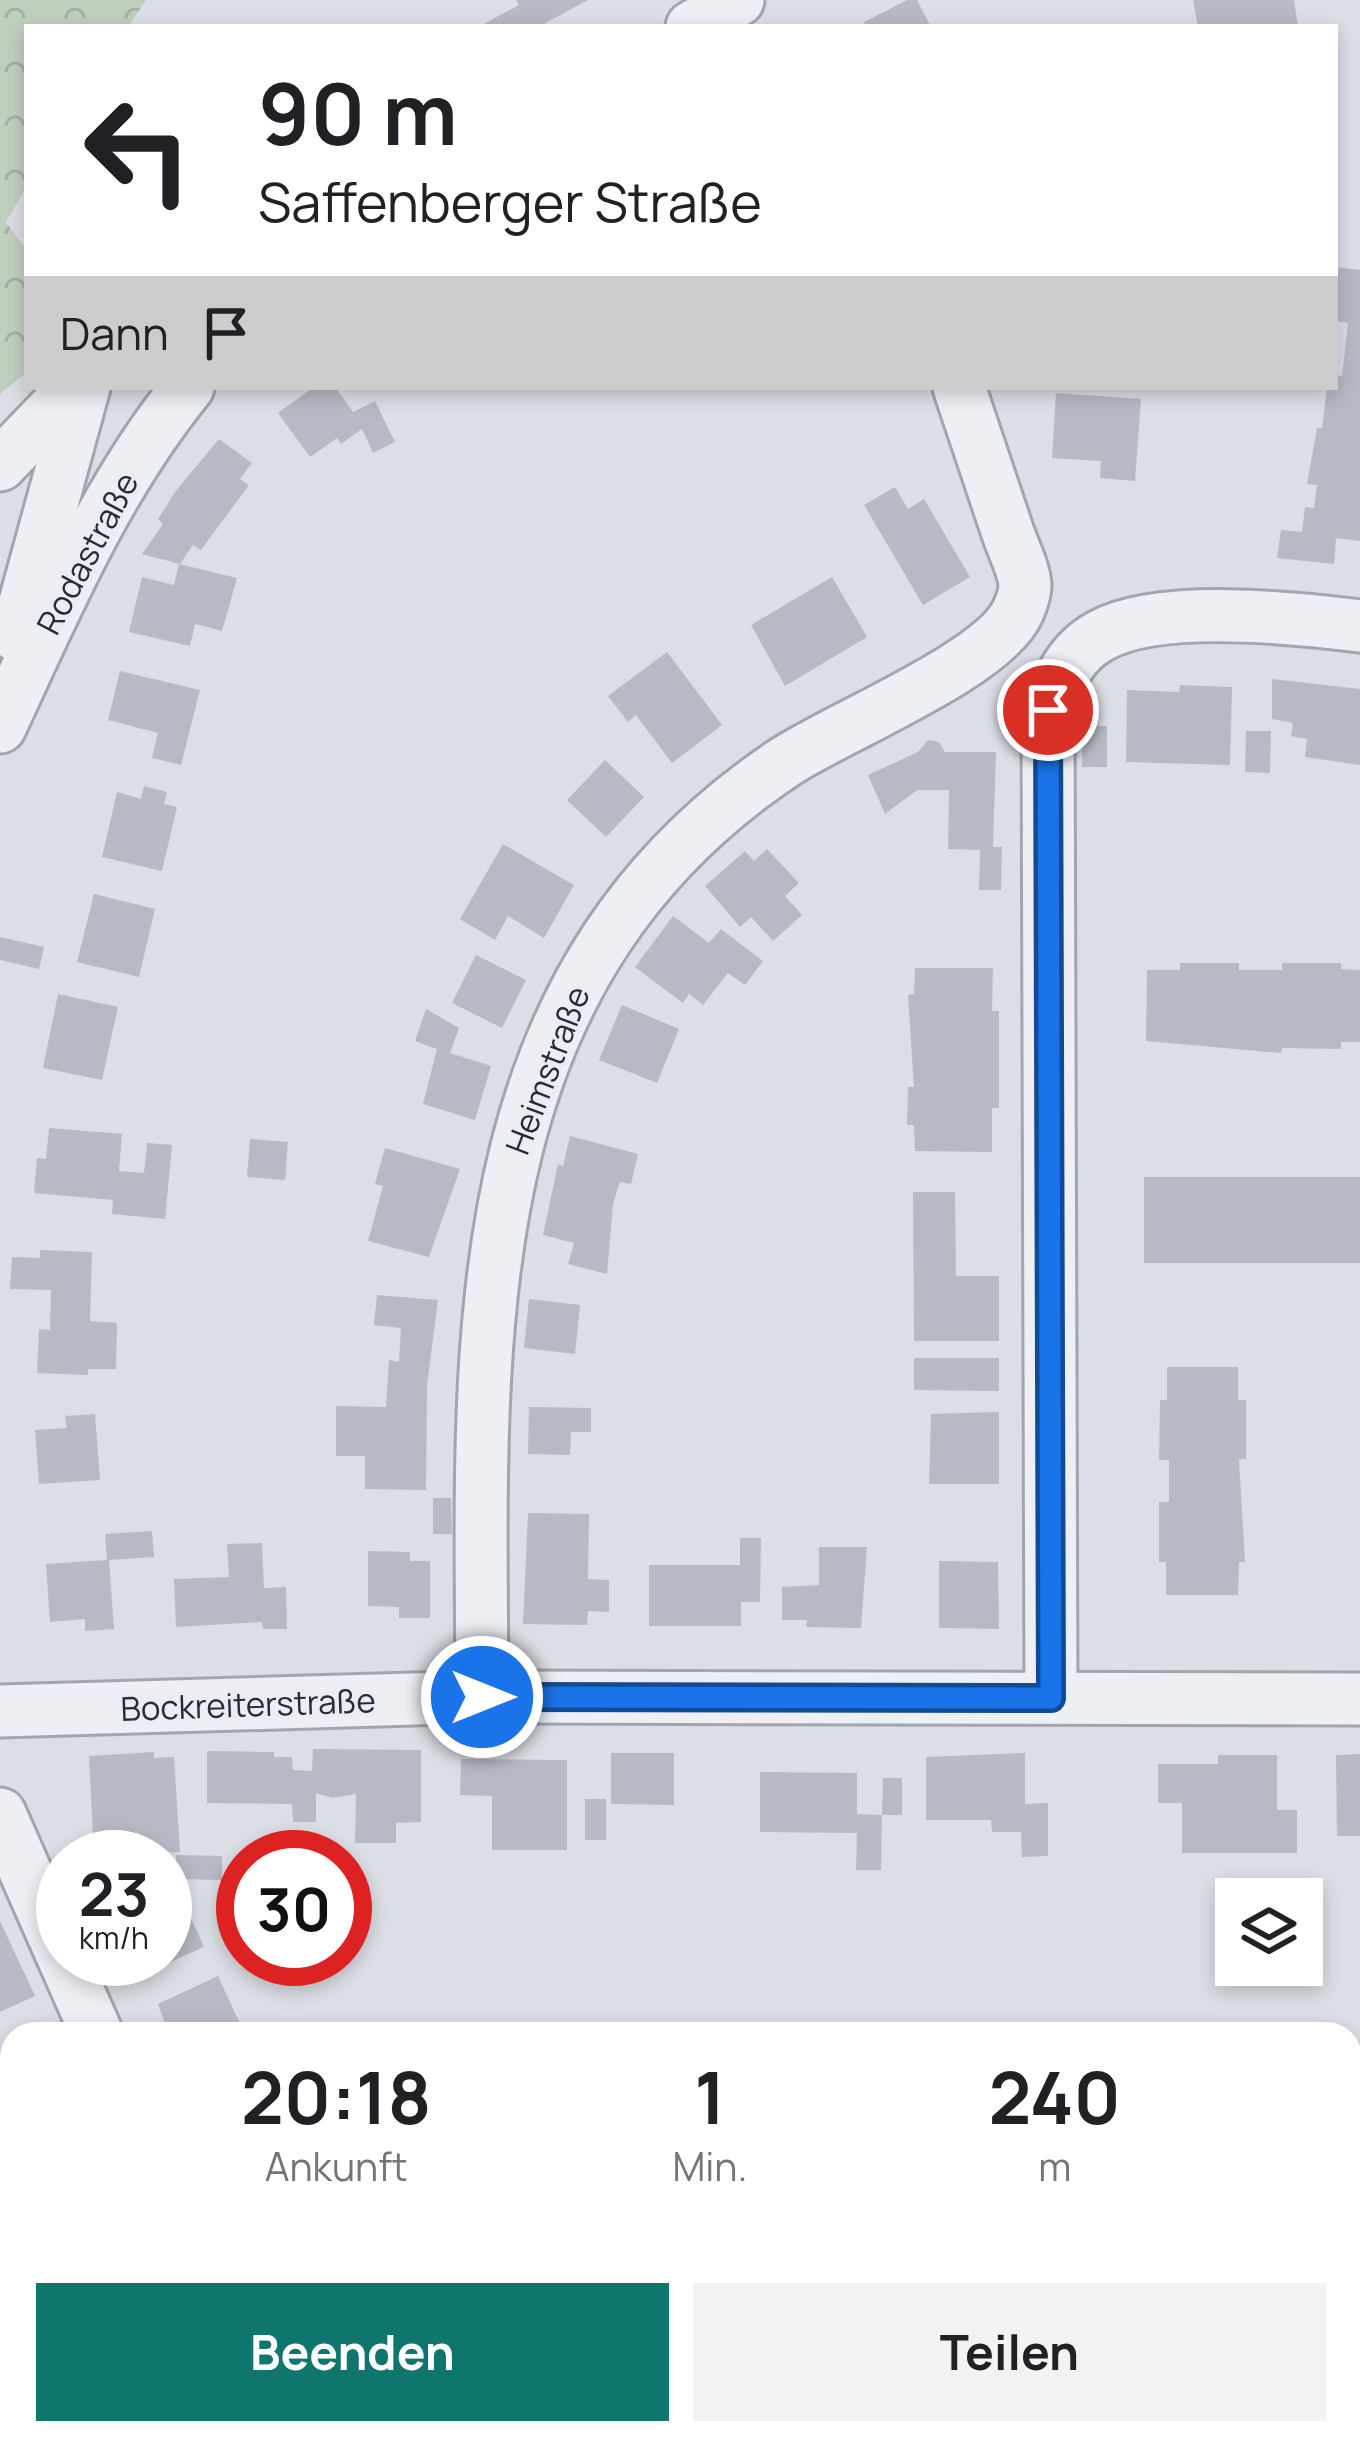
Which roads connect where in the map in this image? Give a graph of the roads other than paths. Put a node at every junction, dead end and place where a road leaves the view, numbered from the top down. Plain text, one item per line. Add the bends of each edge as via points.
1 (738, 0) edge
2 (697, 24) edge
3 (72, 390) edge
4 (83, 390) edge
5 (186, 390) edge
6 (959, 390) edge
7 (0, 465) edge
8 (1360, 626) edge
9 (0, 697) edge
10 (0, 727) edge
11 (482, 1697) junction
12 (1051, 1698) junction
13 (1360, 1700) edge
14 (0, 1711) edge
15 (0, 1814) edge
16 (36, 1896) edge
17 (76, 1986) edge
18 (92, 2022) edge

1 - 2 street
3 - 7 street
4 - 9 street
5 - 10 street, Rodastraße via 83,547
6 - 11 street, Heimstraße via 1025,583 1008,629 786,761 703,823 615,920 573,992 514,1153 487,1293 481,1384
8 - 12 street via 1276,615 1120,628 1078,652 1048,710
11 - 12 street, Bockreiterstraße
11 - 14 street, Bockreiterstraße
12 - 13 street, Bockreiterstraße
15 - 16 street
17 - 18 street

